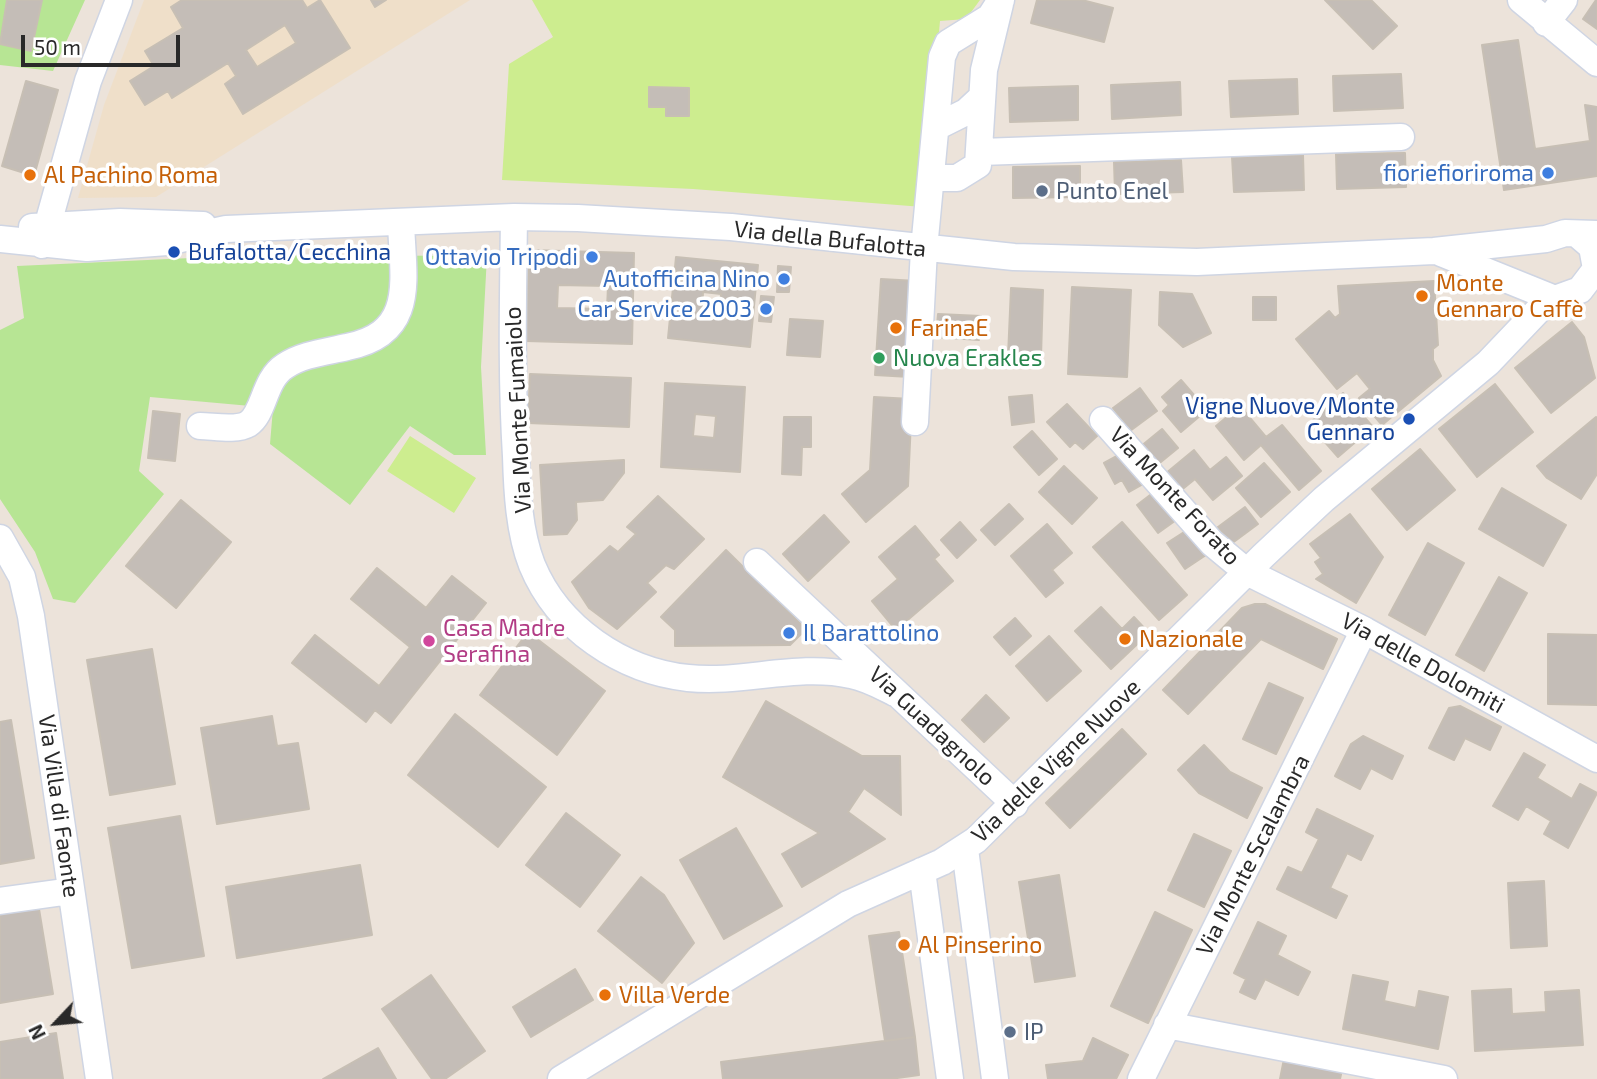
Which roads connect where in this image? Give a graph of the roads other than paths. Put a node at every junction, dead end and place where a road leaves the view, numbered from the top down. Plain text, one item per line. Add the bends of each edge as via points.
1 (119, 0) edge
2 (1001, 0) edge
3 (1521, 0) edge
4 (1564, 0) edge
5 (1546, 23) junction
6 (1597, 63) edge
7 (980, 99) junction
8 (936, 127) junction
9 (1401, 137) dead end
10 (981, 152) junction
11 (931, 178) junction
12 (514, 217) junction
13 (401, 223) junction
14 (0, 232) edge
15 (1587, 234) edge
16 (45, 235) junction
17 (0, 239) edge
18 (1546, 239) junction
19 (924, 249) junction
20 (1434, 251) junction
21 (1592, 282) edge
22 (1542, 296) junction
23 (1103, 420) dead end
24 (915, 422) dead end
25 (200, 426) dead end
26 (0, 538) edge
27 (757, 562) dead end
28 (1247, 572) junction
29 (1364, 630) junction
30 (895, 693) junction
31 (1597, 759) edge
32 (1015, 804) junction
33 (964, 849) junction
34 (922, 871) junction
35 (71, 891) junction
36 (0, 901) edge
37 (1167, 1025) junction
38 (99, 1079) edge
39 (561, 1079) edge
40 (950, 1079) edge
41 (995, 1079) edge
42 (1142, 1079) edge
43 (1444, 1079) edge

1 - 16 street via 88,81
2 - 7 street
2 - 8 street via 989,17 948,43 942,57
3 - 5 street
4 - 5 street
5 - 6 street
7 - 8 street
7 - 10 street
8 - 11 street
9 - 10 street
10 - 11 street via 978,165 969,174
11 - 19 street
12 - 13 street, Via della Bufalotta
12 - 19 street, Via della Bufalotta via 731,227
12 - 30 street, Via Monte Fumaiolo via 512,361 517,482 527,549 549,596 602,649 652,672 711,680 806,671 838,673 863,678
13 - 16 street, Via della Bufalotta via 226,229 122,247 78,248
13 - 25 street via 403,296 385,334 368,343 302,357 283,367 267,384 248,424
14 - 16 street, Via della Bufalotta
15 - 18 street via 1565,233
15 - 21 street via 1597,262
16 - 17 street, Via della Bufalotta
18 - 20 street, Via della Bufalotta
18 - 22 street via 1533,249 1526,274
19 - 20 street, Via della Bufalotta via 1027,258 1184,261
19 - 24 street
20 - 22 street
21 - 22 street via 1571,295
22 - 28 street, Via delle Vigne Nuove via 1488,363 1324,499
23 - 28 street, Via Monte Forato via 1212,543
26 - 35 street, Via Villa di Faonte via 22,577 31,616
27 - 30 street, Via Guadagnolo
28 - 29 street, Via delle Dolomiti
28 - 32 street, Via delle Vigne Nuove
29 - 31 street, Via delle Dolomiti
29 - 37 street, Via Monte Scalambra
30 - 32 street, Via Guadagnolo
32 - 33 street, Via delle Vigne Nuove
33 - 34 street, Via delle Vigne Nuove
33 - 41 street
34 - 39 street, Via delle Vigne Nuove via 848,904
34 - 40 street
35 - 36 street
35 - 38 street, Via Villa di Faonte
37 - 42 street, Via Monte Scalambra
37 - 43 street

